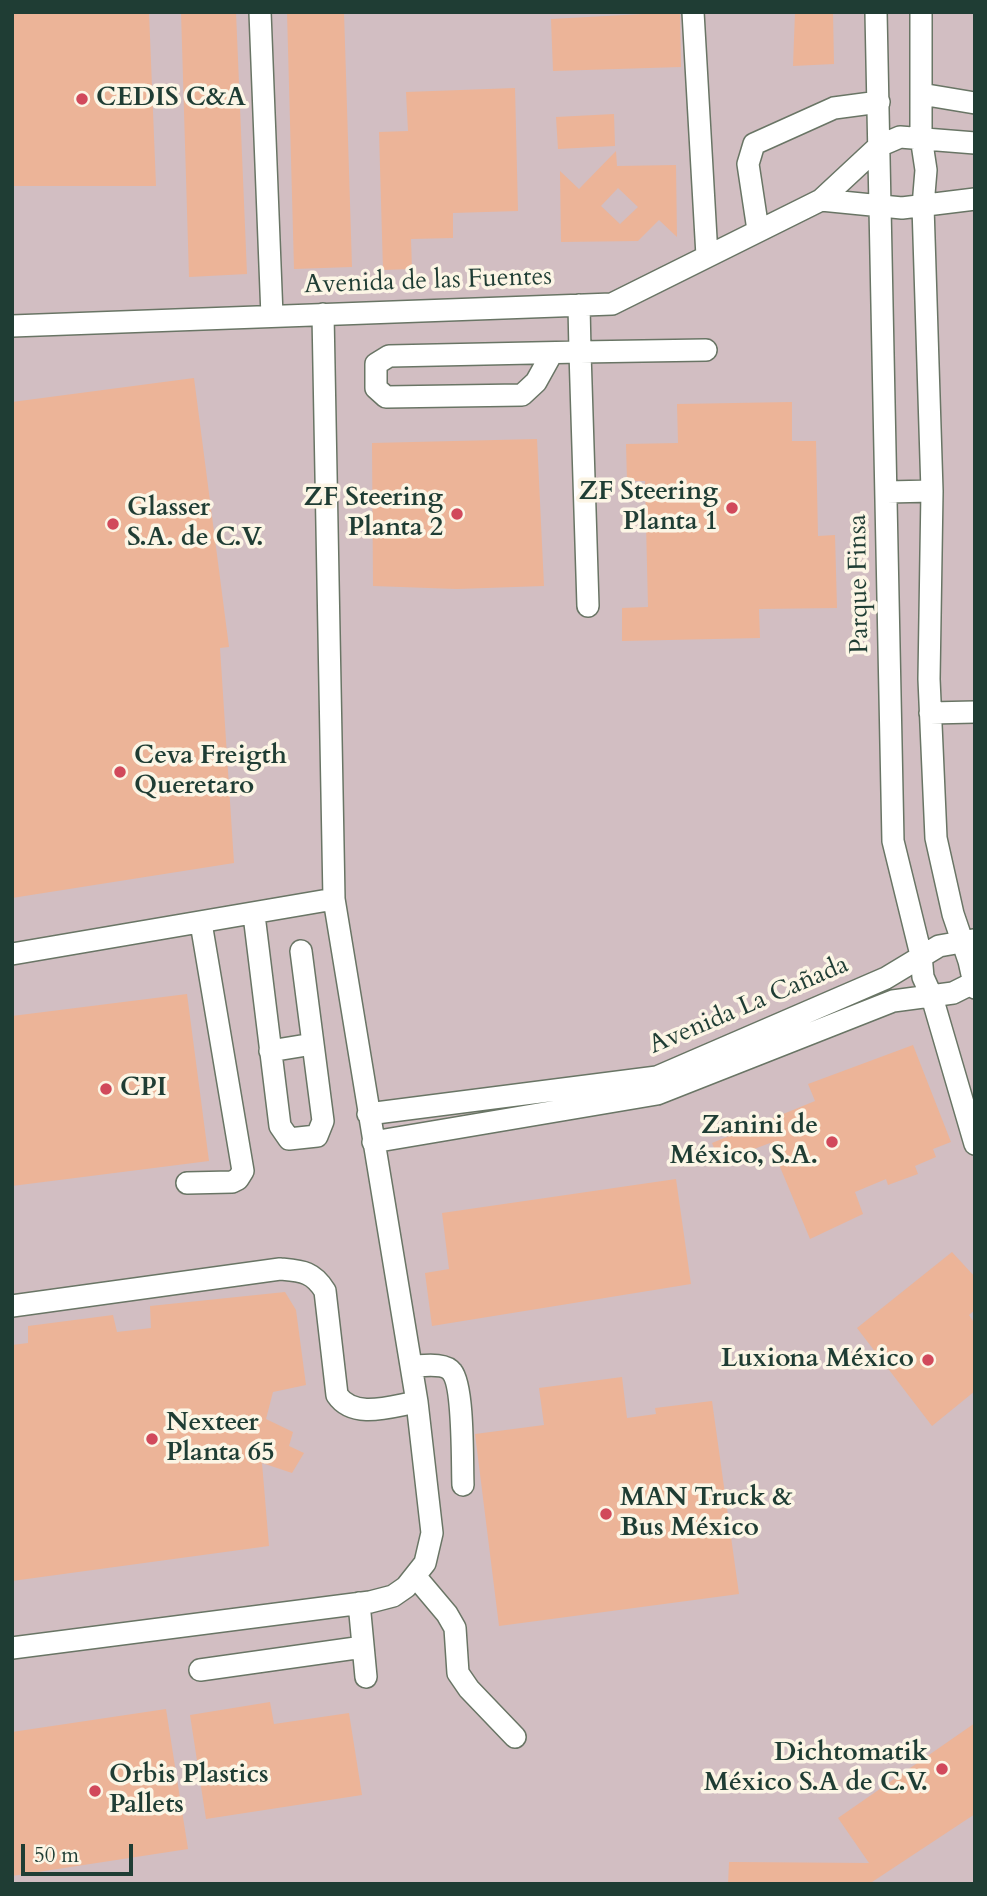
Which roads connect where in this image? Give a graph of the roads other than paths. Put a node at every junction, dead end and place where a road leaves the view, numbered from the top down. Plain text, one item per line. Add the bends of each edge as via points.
1 (260, 12) edge
2 (693, 12) edge
3 (876, 12) edge
4 (921, 12) edge
5 (921, 94) junction
6 (879, 102) junction
7 (975, 103) edge
8 (921, 137) junction
9 (975, 143) edge
10 (879, 146) junction
11 (975, 199) edge
12 (821, 200) junction
13 (881, 206) junction
14 (923, 206) junction
15 (758, 230) junction
16 (707, 256) junction
17 (579, 305) junction
18 (323, 314) junction
19 (272, 316) junction
20 (12, 326) edge
21 (706, 350) dead end
22 (580, 352) junction
23 (551, 355) junction
24 (932, 491) junction
25 (887, 492) junction
26 (589, 606) dead end
27 (929, 679) junction
28 (890, 681) junction
29 (975, 712) edge
30 (930, 713) junction
31 (334, 899) junction
32 (254, 915) junction
33 (201, 923) junction
34 (968, 941) edge
35 (301, 951) dead end
36 (12, 954) edge
37 (920, 954) junction
38 (974, 984) edge
39 (932, 997) junction
40 (313, 1044) junction
41 (270, 1051) junction
42 (368, 1114) junction
43 (373, 1142) junction
44 (975, 1144) edge
45 (187, 1183) dead end
46 (12, 1306) edge
47 (411, 1366) junction
48 (417, 1402) junction
49 (463, 1485) dead end
50 (415, 1576) junction
51 (359, 1603) junction
52 (363, 1647) junction
53 (12, 1648) edge
54 (200, 1670) dead end
55 (366, 1677) dead end
56 (515, 1737) dead end

1 - 19 street
2 - 16 street
3 - 6 street, Parque Finsa
4 - 5 street
5 - 7 street
5 - 8 street
6 - 10 street, Parque Finsa
6 - 15 street via 834,108 754,144 748,164
8 - 9 street, Avenida de las Fuentes
8 - 10 street, Avenida de las Fuentes via 900,137
8 - 14 street via 926,170
10 - 12 street, Avenida de las Fuentes
10 - 13 street, Parque Finsa
11 - 14 street
12 - 13 street
12 - 15 street, Avenida de las Fuentes
13 - 14 street
13 - 25 street, Parque Finsa
14 - 24 street
15 - 16 street, Avenida de las Fuentes
16 - 17 street, Avenida de las Fuentes via 612,304
17 - 18 street, Avenida de las Fuentes
17 - 22 street
18 - 19 street, Avenida de las Fuentes
18 - 31 street
19 - 20 street, Avenida de las Fuentes
21 - 22 street
22 - 23 street
22 - 26 street
23 - 23 street via 389,356 376,364 376,388 386,397 522,395 536,382
24 - 25 street
24 - 27 street
25 - 28 street, Parque Finsa
27 - 28 street
27 - 30 street
28 - 37 street, Parque Finsa via 893,841
29 - 30 street
30 - 34 street via 936,838
31 - 32 street
31 - 42 street
32 - 33 street
32 - 41 street
33 - 36 street
33 - 45 street via 243,1171 232,1182
34 - 37 street, Avenida La Cañada
34 - 38 street
35 - 40 street
37 - 39 street, Parque Finsa
37 - 42 street, Avenida La Cañada via 886,978 657,1077
38 - 39 street
39 - 43 street via 893,1001 657,1094
39 - 44 street, Parque Finsa
40 - 41 street
40 - 41 street via 323,1121 317,1136 289,1139 280,1126
42 - 43 street
43 - 47 street
46 - 48 street via 280,1269 304,1271 317,1277 325,1291 337,1395 343,1404 373,1409
47 - 48 street
47 - 49 street via 443,1366 452,1371 458,1387
48 - 50 street via 432,1533 431,1547
50 - 51 street via 393,1596
50 - 56 street via 455,1628 458,1673
51 - 52 street
51 - 53 street
52 - 54 street
52 - 55 street

